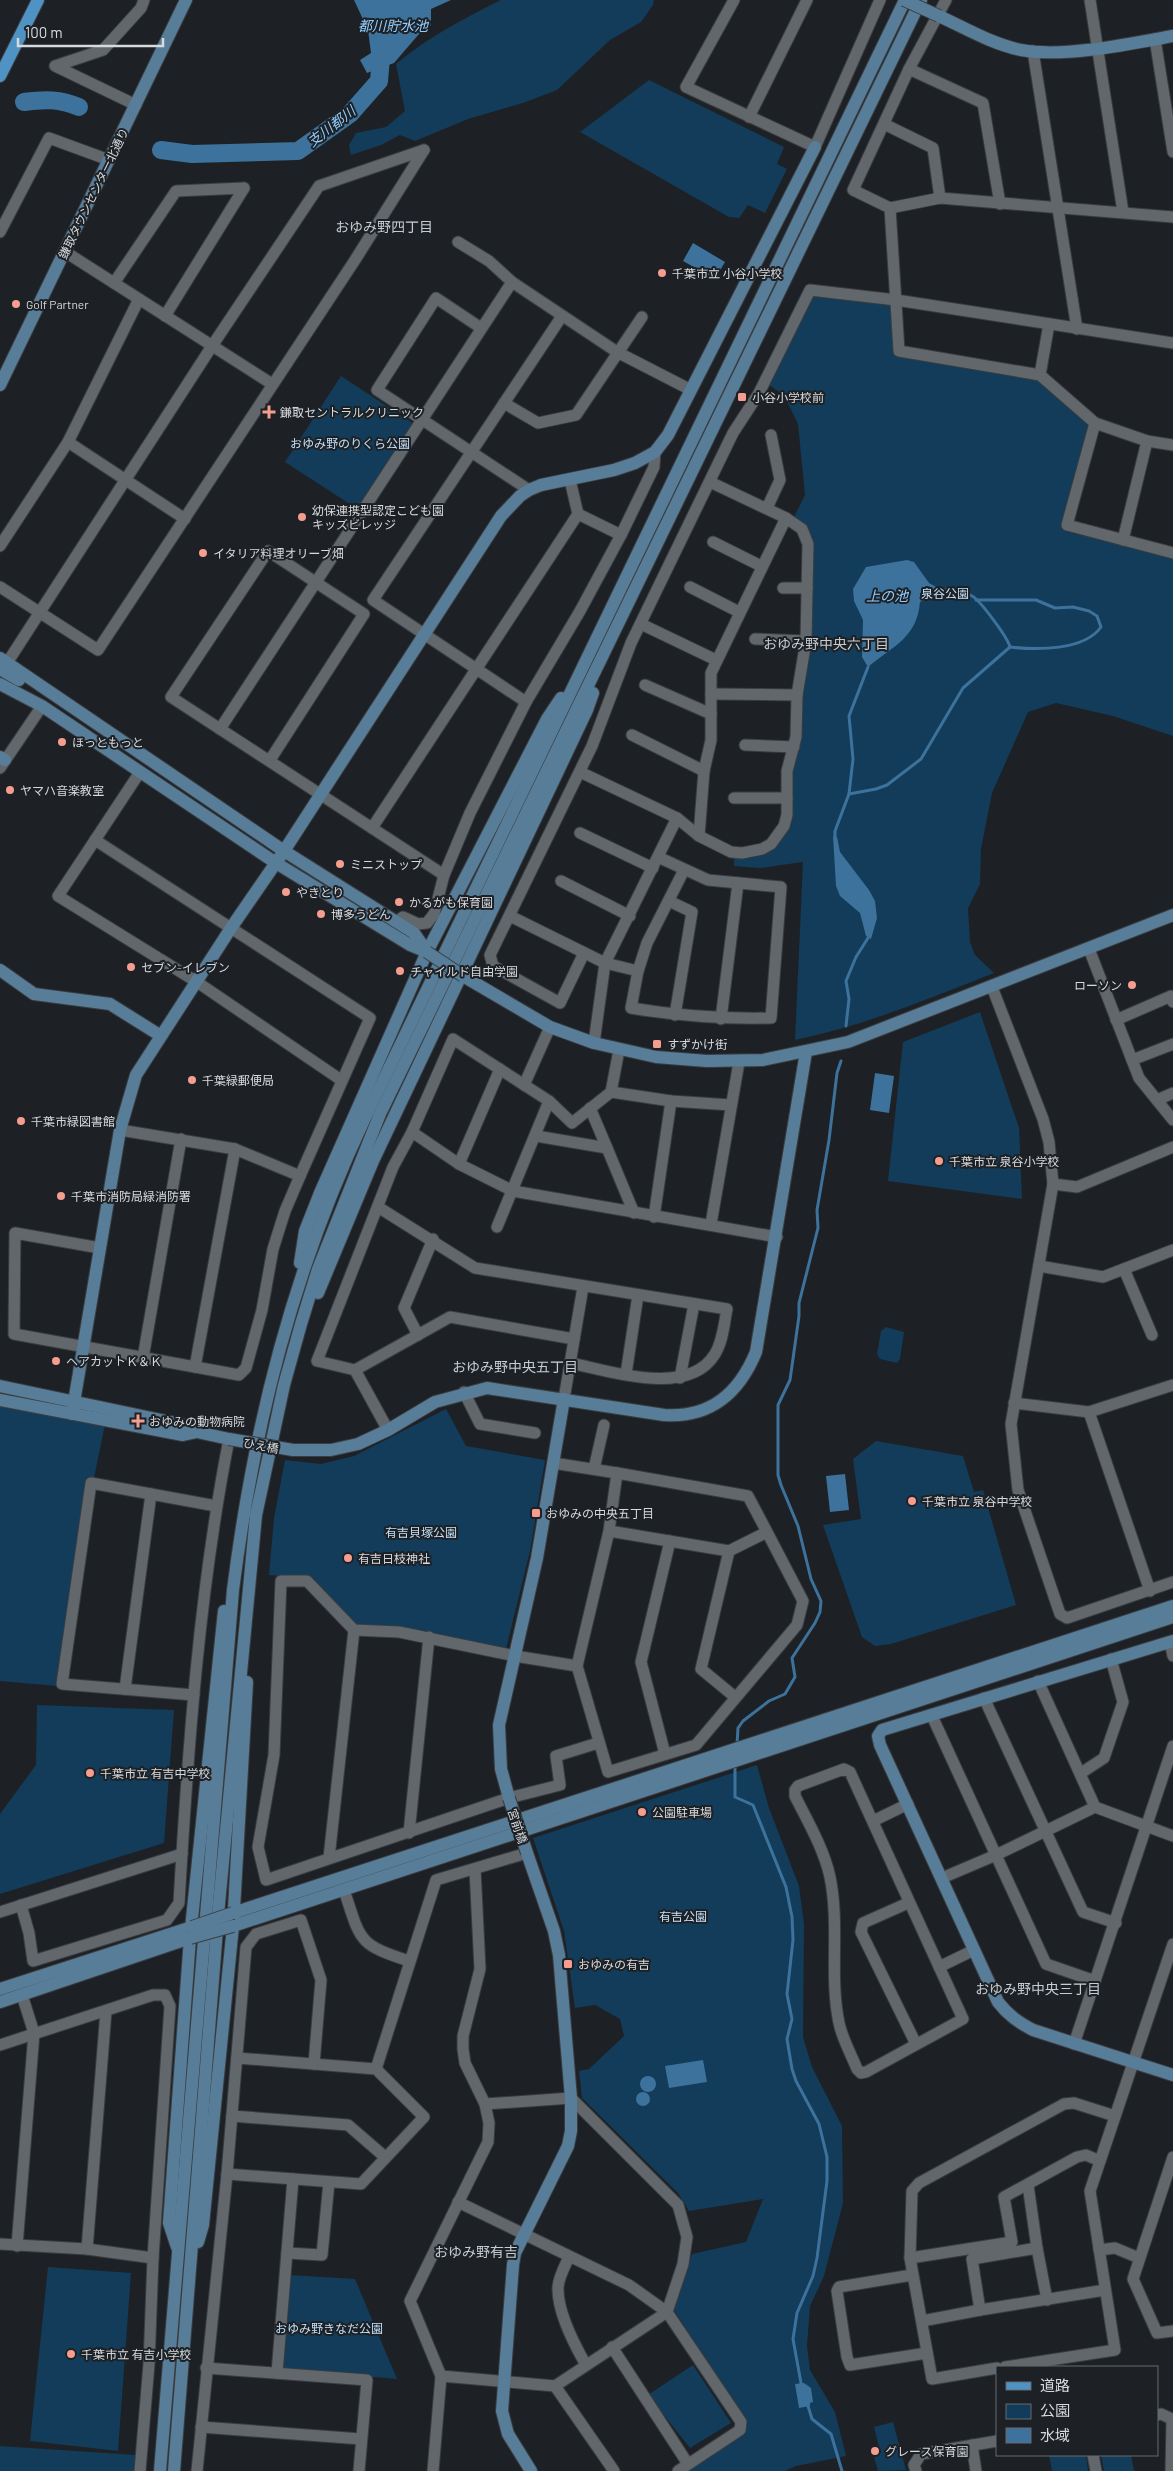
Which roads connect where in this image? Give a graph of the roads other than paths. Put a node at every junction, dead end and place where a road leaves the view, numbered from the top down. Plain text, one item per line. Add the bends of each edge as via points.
1 (38, 0) edge
2 (144, 0) edge
3 (186, 0) edge
4 (734, 0) edge
5 (807, 0) edge
6 (880, 0) edge
7 (905, 0) edge
8 (920, 0) edge
9 (946, 0) edge
10 (1090, 0) edge
11 (939, 16) junction
12 (1173, 36) edge
13 (1155, 39) junction
14 (1097, 48) junction
15 (1033, 51) junction
16 (909, 69) junction
17 (0, 76) edge
18 (136, 104) junction
19 (749, 117) junction
20 (884, 124) junction
21 (814, 147) junction
22 (1173, 152) edge
23 (108, 160) junction
24 (940, 198) junction
25 (1000, 204) junction
26 (890, 208) junction
27 (1059, 208) junction
28 (1123, 212) junction
29 (1173, 217) edge
30 (0, 232) edge
31 (458, 242) dead end
32 (64, 251) junction
33 (512, 282) junction
34 (114, 283) junction
35 (139, 299) junction
36 (896, 300) junction
37 (165, 316) junction
38 (562, 316) junction
39 (642, 317) dead end
40 (1049, 324) junction
41 (481, 328) junction
42 (1077, 328) junction
43 (1173, 343) edge
44 (212, 346) junction
45 (617, 352) junction
46 (1040, 374) junction
47 (272, 384) junction
48 (0, 385) edge
49 (691, 390) junction
50 (504, 403) junction
51 (423, 421) junction
52 (1095, 422) junction
53 (771, 435) dead end
54 (1147, 441) junction
55 (68, 442) junction
56 (1173, 444) edge
57 (472, 451) junction
58 (655, 452) junction
59 (126, 480) junction
60 (570, 480) junction
61 (710, 482) junction
62 (529, 490) junction
63 (767, 508) junction
64 (578, 514) junction
65 (786, 518) junction
66 (185, 519) junction
67 (621, 535) junction
68 (1123, 540) junction
69 (713, 542) dead end
70 (0, 546) edge
71 (1173, 552) edge
72 (761, 566) junction
73 (318, 582) junction
74 (0, 586) edge
75 (690, 587) dead end
76 (782, 588) dead end
77 (807, 588) junction
78 (39, 612) junction
79 (739, 612) junction
80 (641, 624) junction
81 (425, 634) junction
82 (755, 639) dead end
83 (806, 641) junction
84 (605, 655) junction
85 (716, 660) junction
86 (2, 663) edge
87 (476, 668) junction
88 (0, 676) edge
89 (578, 678) junction
90 (0, 684) edge
91 (645, 685) dead end
92 (17, 692) junction
93 (711, 694) junction
94 (797, 696) junction
95 (526, 702) junction
96 (42, 706) junction
97 (711, 714) junction
98 (220, 729) junction
99 (632, 735) dead end
100 (745, 745) dead end
101 (794, 747) junction
102 (270, 760) junction
103 (2, 762) edge
104 (704, 771) junction
105 (140, 772) junction
106 (580, 772) junction
107 (321, 794) junction
108 (734, 798) dead end
109 (787, 798) junction
110 (677, 818) junction
111 (372, 828) junction
112 (580, 833) dead end
113 (699, 836) junction
114 (95, 840) junction
115 (284, 851) junction
116 (658, 857) junction
117 (276, 863) junction
118 (653, 868) junction
119 (684, 870) junction
120 (444, 875) junction
121 (561, 881) dead end
122 (738, 883) junction
123 (669, 900) junction
124 (1173, 915) edge
125 (510, 916) junction
126 (630, 916) junction
127 (396, 922) junction
128 (230, 928) junction
129 (1089, 949) junction
130 (427, 952) junction
131 (584, 953) junction
132 (605, 963) junction
133 (0, 970) edge
134 (638, 971) junction
135 (463, 976) junction
136 (197, 982) junction
137 (992, 988) junction
138 (1173, 1002) edge
139 (675, 1015) junction
140 (721, 1019) junction
141 (1116, 1020) junction
142 (550, 1027) junction
143 (161, 1036) junction
144 (594, 1043) junction
145 (1173, 1044) edge
146 (619, 1050) junction
147 (806, 1052) junction
148 (1132, 1060) junction
149 (738, 1062) junction
150 (500, 1069) junction
151 (341, 1080) junction
152 (524, 1085) junction
153 (611, 1092) junction
154 (1173, 1093) edge
155 (1157, 1100) junction
156 (549, 1101) junction
157 (671, 1101) junction
158 (731, 1105) junction
159 (590, 1108) junction
160 (1173, 1120) edge
161 (120, 1130) junction
162 (412, 1132) junction
163 (536, 1136) junction
164 (181, 1139) junction
165 (1173, 1146) edge
166 (607, 1148) junction
167 (235, 1149) junction
168 (459, 1164) junction
169 (300, 1176) junction
170 (1053, 1184) junction
171 (513, 1191) junction
172 (378, 1206) junction
173 (634, 1213) junction
174 (654, 1217) junction
175 (711, 1224) junction
176 (498, 1227) dead end
177 (776, 1237) junction
178 (433, 1239) junction
179 (100, 1248) junction
180 (1173, 1250) edge
181 (1039, 1266) junction
182 (1124, 1269) junction
183 (300, 1276) junction
184 (583, 1287) junction
185 (638, 1295) junction
186 (694, 1304) junction
187 (301, 1324) junction
188 (418, 1335) junction
189 (1152, 1335) dead end
190 (574, 1339) junction
191 (82, 1347) junction
192 (143, 1358) junction
193 (570, 1363) junction
194 (195, 1367) junction
195 (355, 1370) junction
196 (626, 1374) junction
197 (680, 1378) junction
198 (1173, 1385) edge
199 (0, 1386) edge
200 (464, 1392) junction
201 (564, 1399) junction
202 (0, 1400) edge
203 (74, 1400) junction
204 (1014, 1403) junction
205 (1089, 1412) junction
206 (72, 1414) junction
207 (604, 1426) dead end
208 (388, 1430) junction
209 (197, 1432) junction
210 (535, 1433) dead end
211 (229, 1439) junction
212 (553, 1464) junction
213 (594, 1469) junction
214 (618, 1473) junction
215 (151, 1494) junction
216 (216, 1506) junction
217 (609, 1531) junction
218 (767, 1532) junction
219 (670, 1541) junction
220 (728, 1551) junction
221 (1173, 1582) edge
222 (233, 1590) junction
223 (1150, 1591) junction
224 (245, 1610) junction
225 (1172, 1615) edge
226 (354, 1630) junction
227 (429, 1637) junction
228 (1171, 1642) edge
229 (515, 1656) junction
230 (1173, 1656) edge
231 (1111, 1659) junction
232 (577, 1666) junction
233 (1038, 1681) junction
234 (125, 1688) junction
235 (194, 1694) junction
236 (735, 1697) junction
237 (984, 1698) junction
238 (932, 1716) junction
239 (598, 1743) junction
240 (1173, 1746) edge
241 (665, 1754) junction
242 (725, 1758) junction
243 (1081, 1773) junction
244 (509, 1798) junction
245 (908, 1804) junction
246 (1095, 1807) junction
247 (873, 1821) junction
248 (1147, 1828) junction
249 (1046, 1832) junction
250 (409, 1833) junction
251 (1173, 1836) edge
252 (527, 1853) junction
253 (182, 1854) junction
254 (996, 1855) junction
255 (329, 1858) junction
256 (475, 1869) junction
257 (942, 1878) junction
258 (344, 1890) junction
259 (908, 1903) junction
260 (21, 1905) junction
261 (0, 1912) edge
262 (233, 1913) junction
263 (1116, 1923) junction
264 (232, 1926) junction
265 (191, 1932) junction
266 (1173, 1944) edge
267 (974, 1950) junction
268 (409, 1960) junction
269 (938, 1967) junction
270 (1095, 1980) junction
271 (0, 1989) edge
272 (22, 1995) junction
273 (0, 2002) edge
274 (106, 2011) junction
275 (34, 2033) junction
276 (916, 2044) junction
277 (1074, 2044) junction
278 (0, 2045) edge
279 (237, 2058) junction
280 (1133, 2063) junction
281 (314, 2064) junction
282 (376, 2069) junction
283 (1173, 2075) edge
284 (571, 2098) junction
285 (485, 2104) junction
286 (232, 2116) junction
287 (1115, 2116) junction
288 (385, 2157) junction
289 (1173, 2157) edge
290 (1100, 2161) junction
291 (227, 2174) junction
292 (293, 2179) junction
293 (329, 2182) junction
294 (1028, 2185) junction
295 (458, 2202) junction
296 (524, 2234) junction
297 (0, 2244) edge
298 (17, 2246) junction
299 (1037, 2248) junction
300 (87, 2249) junction
301 (178, 2249) junction
302 (193, 2249) junction
303 (1099, 2250) junction
304 (287, 2253) junction
305 (569, 2257) junction
306 (153, 2258) junction
307 (910, 2258) junction
308 (1139, 2258) junction
309 (912, 2275) junction
310 (1105, 2290) junction
311 (1047, 2300) junction
312 (980, 2310) junction
313 (667, 2312) junction
314 (922, 2321) junction
315 (1173, 2330) edge
316 (612, 2347) junction
317 (927, 2353) junction
318 (586, 2365) junction
319 (1011, 2366) edge
320 (206, 2368) junction
321 (996, 2368) edge
322 (277, 2373) junction
323 (441, 2376) junction
324 (504, 2381) junction
325 (555, 2386) junction
326 (1158, 2415) edge
327 (201, 2426) junction
328 (361, 2439) junction
329 (996, 2441) edge
330 (972, 2446) junction
331 (1093, 2456) edge
332 (683, 2468) edge
333 (140, 2471) edge
334 (160, 2471) edge
335 (174, 2471) edge
336 (197, 2471) edge
337 (359, 2471) edge
338 (433, 2471) edge
339 (531, 2471) edge
340 (614, 2471) edge
341 (916, 2471) edge
342 (976, 2471) edge
343 (1096, 2471) edge
344 (1170, 2471) edge

1 - 17 main road
2 - 18 street via 141,8 103,50 55,66
3 - 18 street, 鎌取タウンセンター北通り
4 - 19 street via 686,88
5 - 19 street
6 - 21 street
7 - 11 street, bridge
7 - 89 street
8 - 84 street
9 - 11 street
10 - 14 street
11 - 15 street via 1003,45
11 - 16 street
12 - 13 street
13 - 14 street
13 - 22 street
14 - 15 street
14 - 28 street
15 - 27 street
16 - 20 street
16 - 25 street via 983,103
18 - 23 street, 鎌取タウンセンター北通り
19 - 21 street
20 - 24 street via 933,148
20 - 26 street via 853,190
21 - 49 street
23 - 30 street via 49,138
23 - 32 street, 鎌取タウンセンター北通り
24 - 25 street
24 - 26 street
25 - 27 street
26 - 36 street
27 - 28 street
27 - 42 street
28 - 29 street
31 - 33 street via 489,261
32 - 34 street
32 - 48 street, 鎌取タウンセンター北通り
33 - 38 street
33 - 41 street
34 - 35 street
34 - 37 street via 176,191 244,188
35 - 37 street
35 - 55 street
36 - 40 street
36 - 46 street via 899,351
36 - 61 street via 810,290
37 - 44 street
38 - 45 street
38 - 50 street
39 - 45 street
40 - 42 street
40 - 46 street
41 - 51 street
41 - 51 street via 436,298 376,390
42 - 43 street
44 - 47 street
44 - 47 street via 319,186 424,150
44 - 59 street
45 - 49 street
45 - 50 street via 576,415 538,423
46 - 52 street
47 - 66 street
49 - 58 street via 668,435
50 - 57 street
51 - 57 street
51 - 73 street
52 - 54 street
52 - 68 street via 1067,525
53 - 63 street via 780,480
54 - 56 street
54 - 68 street
55 - 59 street
55 - 70 street
57 - 62 street
57 - 81 street via 373,600
58 - 60 street via 636,463
58 - 67 street via 654,468
59 - 66 street
59 - 78 street
60 - 62 street via 541,484
60 - 64 street
61 - 63 street
61 - 80 street
62 - 81 street via 501,516
63 - 65 street
64 - 67 street
64 - 87 street
65 - 72 street
65 - 77 street via 802,529 806,536
66 - 78 street via 98,650
67 - 95 street
68 - 71 street
69 - 72 street
72 - 79 street
73 - 98 street
73 - 98 street via 268,551 176,689 171,697
73 - 102 street via 364,614
74 - 78 street
75 - 79 street
76 - 77 street
77 - 83 street
78 - 86 street
79 - 85 street
80 - 85 street
80 - 106 street
81 - 87 street
81 - 107 street
82 - 83 street
83 - 94 street
84 - 135 street via 587,710
84 - 187 street via 380,1114 318,1269
85 - 93 street via 711,673
86 - 115 street
87 - 95 street
87 - 111 street
88 - 92 street
89 - 130 street via 547,719
89 - 183 street via 354,1141
90 - 92 street
91 - 97 street
92 - 96 street
93 - 94 street
93 - 97 street
94 - 101 street
95 - 120 street via 470,813
96 - 103 street
96 - 105 street
97 - 104 street via 711,740
98 - 102 street
99 - 104 street
100 - 101 street
101 - 109 street via 787,771
102 - 107 street
104 - 113 street
105 - 114 street
105 - 117 street
106 - 110 street
106 - 125 street
107 - 111 street
107 - 115 street
108 - 109 street
109 - 113 street via 784,826 779,835 762,849 751,853 732,852
110 - 113 street
110 - 116 street
111 - 120 street
112 - 118 street
114 - 128 street
114 - 136 street via 58,896
115 - 117 street
115 - 127 street
116 - 118 street
116 - 119 street
117 - 128 street
117 - 130 street via 410,945
118 - 126 street
119 - 122 street via 708,880
119 - 123 street
120 - 127 street via 434,914 427,924 418,924 403,917
121 - 126 street
122 - 140 street
122 - 140 street via 781,888 771,1018
123 - 134 street via 647,943
123 - 139 street via 692,912
124 - 129 street
125 - 131 street
125 - 131 street via 490,955 493,966 560,1003
126 - 132 street
127 - 130 street via 414,933
128 - 136 street
128 - 151 street via 370,1018
129 - 137 street
129 - 141 street
130 - 135 street, bridge
130 - 183 street via 305,1231
131 - 132 street
132 - 134 street
132 - 144 street
133 - 143 street via 34,994 110,1004
134 - 139 street via 631,1008
135 - 142 street
135 - 187 street via 373,1161 312,1306
136 - 143 street
136 - 151 street
137 - 147 street via 848,1042
137 - 170 street via 1043,1119
138 - 141 street via 1171,996
139 - 140 street
141 - 148 street
142 - 144 street
142 - 152 street
143 - 161 street via 136,1075
144 - 146 street
145 - 148 street
146 - 149 street via 656,1057
146 - 153 street
147 - 149 street
147 - 177 street, ひえ橋
148 - 155 street via 1139,1078
149 - 158 street
150 - 152 street
150 - 162 street via 453,1039
150 - 168 street
151 - 169 street
152 - 156 street
153 - 157 street
153 - 159 street
154 - 155 street
155 - 160 street
156 - 159 street via 572,1122
156 - 163 street
157 - 158 street
157 - 174 street
158 - 175 street
159 - 166 street
161 - 164 street
161 - 179 street
162 - 168 street
162 - 172 street via 393,1167
163 - 166 street
163 - 171 street
164 - 167 street
164 - 192 street
165 - 170 street via 1077,1186
166 - 173 street
167 - 169 street
167 - 194 street
168 - 171 street
169 - 194 street via 273,1248 262,1310 246,1368 239,1375
170 - 181 street
171 - 173 street
171 - 176 street
172 - 178 street
172 - 195 street via 317,1361
173 - 174 street
174 - 175 street
175 - 177 street
177 - 201 street, ひえ橋 via 756,1352 742,1381 720,1402 679,1416
178 - 184 street via 475,1268
178 - 188 street via 404,1308
179 - 191 street
179 - 191 street via 15,1234 14,1334
180 - 182 street
181 - 182 street via 1103,1277
181 - 204 street
182 - 189 street
183 - 222 street via 253,1456
184 - 185 street
184 - 190 street
185 - 186 street
185 - 196 street
186 - 197 street
186 - 197 street via 726,1309 721,1341 715,1354 699,1372
187 - 224 street via 266,1461
188 - 190 street via 450,1317
188 - 195 street
190 - 193 street
191 - 192 street
191 - 203 street
192 - 194 street
193 - 196 street
193 - 201 street
195 - 208 street
196 - 197 street
198 - 205 street
199 - 203 street
200 - 201 street, ひえ橋 via 487,1388
200 - 208 street, ひえ橋 via 435,1402
200 - 210 street via 480,1424
201 - 212 street, 宮前橋
202 - 206 street
203 - 206 street
203 - 209 street via 185,1425
204 - 205 street
204 - 223 street via 1011,1424 1018,1490 1060,1614 1067,1618
205 - 223 street
206 - 209 street via 183,1435
207 - 213 street
208 - 211 street, ひえ橋, bridge via 345,1448 316,1451
209 - 211 street, ひえ橋
211 - 216 street
212 - 213 street
212 - 229 street, 宮前橋 via 537,1558
213 - 214 street
214 - 217 street
214 - 218 street via 748,1496
215 - 216 street
215 - 234 street
215 - 234 street via 90,1483 62,1684
216 - 235 street
217 - 219 street
217 - 232 street
218 - 220 street
218 - 236 street via 802,1601 802,1614 797,1625
219 - 220 street
219 - 241 street via 641,1662
220 - 236 street via 701,1669
221 - 223 street
222 - 265 street via 221,1625
222 - 301 street
224 - 262 street via 248,1663
224 - 302 street via 217,1922
225 - 242 street
226 - 227 street
226 - 255 street
226 - 255 street via 307,1581 281,1581 274,1755 258,1847 266,1880
227 - 229 street
227 - 250 street
228 - 230 street
228 - 231 street
229 - 232 street
229 - 244 street, 宮前橋 via 499,1725 499,1755
231 - 233 street
231 - 243 street via 1123,1702 1104,1758
232 - 239 street
233 - 237 street
233 - 243 street
234 - 235 street
235 - 253 street
236 - 241 street via 696,1746
237 - 238 street
237 - 249 street
238 - 245 street via 882,1730 878,1736
238 - 254 street
239 - 241 street via 608,1772
239 - 244 street via 556,1756 560,1785
240 - 248 street
242 - 258 street
242 - 262 street
243 - 246 street
244 - 250 street
244 - 252 street, 宮前橋, bridge
245 - 247 street
245 - 257 street
246 - 248 street
246 - 249 street
247 - 259 street
247 - 276 street via 850,1772 844,1769 795,1790 830,1876 836,1926 839,2024 857,2069 861,2073 866,2072
248 - 251 street
248 - 263 street
249 - 254 street
249 - 263 street via 1083,1912
250 - 255 street
252 - 256 street
252 - 284 street, 宮前橋 via 559,1955
253 - 260 street
253 - 260 street via 179,1903 167,1920 33,1961
254 - 257 street
254 - 270 street via 1046,1964
256 - 268 street via 436,1880
256 - 285 street via 480,1969 463,2049 465,2063
257 - 267 street
258 - 264 street
258 - 268 street via 358,1931 369,1946
259 - 269 street
259 - 276 street via 863,1923 861,1932
260 - 261 street
262 - 264 street
262 - 265 street, bridge
263 - 270 street
264 - 265 street, bridge
264 - 302 street via 204,2225
265 - 271 street
265 - 272 street
265 - 301 street via 169,2223
266 - 280 street
267 - 269 street
267 - 277 street via 998,2002 1007,2013 1034,2030
268 - 282 street
269 - 276 street via 963,2019
270 - 277 street
272 - 273 street
272 - 275 street
274 - 275 street
274 - 300 street
274 - 306 street via 153,1995 165,1995 170,2006
275 - 278 street
275 - 298 street
277 - 280 street
279 - 281 street
279 - 281 street via 246,1946 256,1934 301,1920 321,1980
279 - 286 street
280 - 283 street
280 - 287 street
281 - 282 street
282 - 288 street via 424,2116
284 - 285 street
284 - 296 street, 宮前橋 via 568,2146
284 - 313 street via 678,2205 687,2237 683,2264
285 - 295 street via 488,2142
286 - 288 street via 348,2125
286 - 291 street
287 - 290 street
287 - 307 street via 1074,2103 1064,2104 919,2182 912,2191
288 - 293 street via 361,2184
289 - 308 street
290 - 294 street via 1086,2154 1077,2157
290 - 303 street via 1090,2191
291 - 292 street
291 - 320 street
292 - 293 street
292 - 304 street
293 - 304 street via 322,2255
294 - 299 street
294 - 307 street via 1004,2196 1012,2242
295 - 296 street
295 - 323 street via 410,2301
296 - 305 street
296 - 324 street, 宮前橋 via 513,2265
297 - 298 street
298 - 300 street
299 - 311 street
299 - 312 street via 972,2259
300 - 306 street
301 - 334 street
302 - 335 street
303 - 308 street via 1116,2248
303 - 310 street
304 - 322 street
305 - 313 street via 629,2284
305 - 318 street via 560,2278 559,2294 570,2337
306 - 333 street
307 - 309 street
308 - 315 street via 1133,2279 1157,2333
309 - 314 street
309 - 317 street via 839,2286 837,2291 847,2357 850,2366
310 - 311 street
310 - 319 street via 1115,2350
311 - 312 street
312 - 314 street
313 - 316 street
313 - 332 street via 741,2422 740,2430
314 - 317 street
316 - 318 street
316 - 332 street
317 - 321 street via 932,2379
318 - 325 street
320 - 322 street
320 - 327 street
322 - 328 street via 367,2380
323 - 324 street
323 - 338 street
324 - 325 street
324 - 339 street, 宮前橋 via 504,2422
325 - 340 street
326 - 344 street via 1172,2420
327 - 328 street
327 - 336 street
328 - 337 street
329 - 330 street
330 - 341 street via 922,2454 914,2465
330 - 342 street
331 - 343 street

